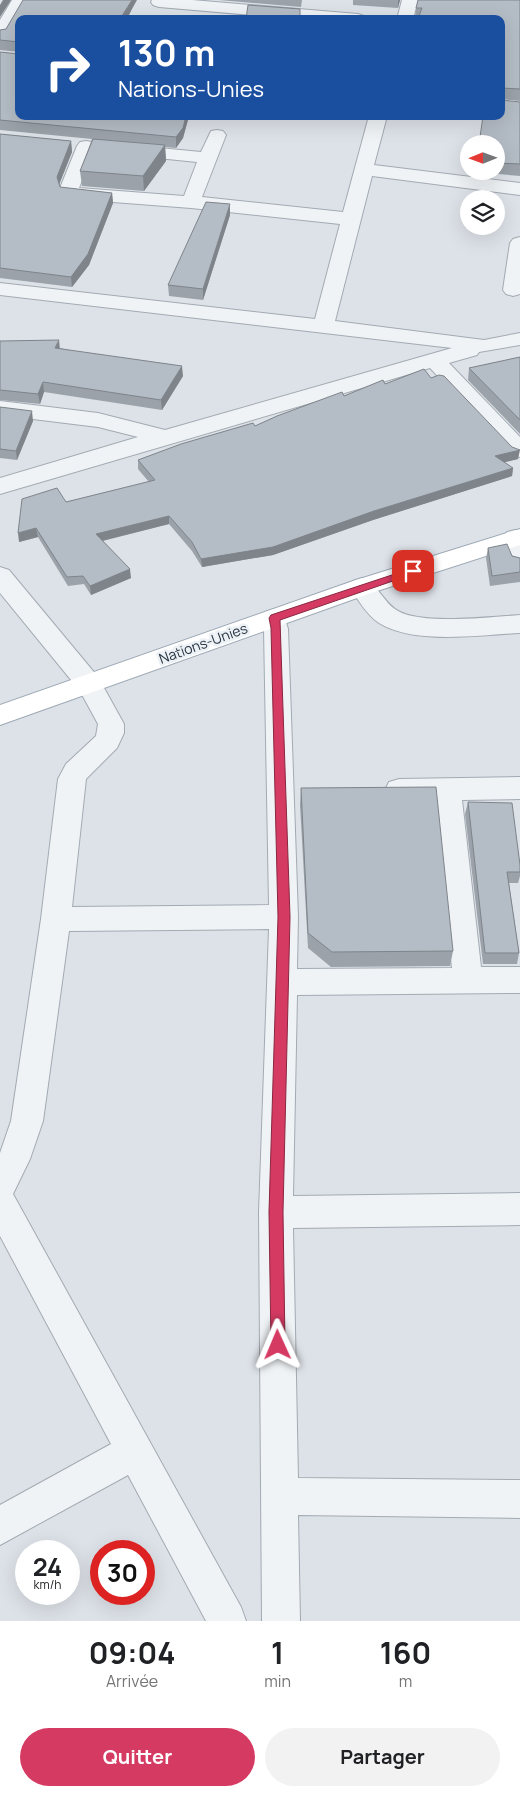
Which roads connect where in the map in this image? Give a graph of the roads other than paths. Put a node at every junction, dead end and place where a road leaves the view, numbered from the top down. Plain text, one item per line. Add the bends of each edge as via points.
1 (20, 0) edge
2 (410, 0) edge
3 (160, 1) edge
4 (267, 5) edge
5 (153, 15) edge
6 (332, 15) edge
7 (405, 15) edge
8 (0, 34) edge
9 (377, 120) edge
10 (218, 135) dead end
11 (67, 144) edge
12 (102, 147) junction
13 (208, 158) junction
14 (364, 169) junction
15 (520, 189) edge
16 (192, 202) junction
17 (351, 218) junction
18 (520, 247) edge
19 (0, 289) edge
20 (512, 290) dead end
21 (323, 326) junction
22 (520, 339) edge
23 (484, 346) junction
24 (434, 360) junction
25 (0, 408) edge
26 (165, 437) junction
27 (520, 450) edge
28 (0, 486) edge
29 (518, 544) edge
30 (0, 576) edge
31 (362, 587) junction
32 (274, 618) junction
33 (520, 624) edge
34 (89, 684) junction
35 (0, 715) edge
36 (520, 788) edge
37 (447, 789) junction
38 (372, 791) edge
39 (284, 917) junction
40 (56, 919) junction
41 (468, 980) junction
42 (520, 980) edge
43 (282, 982) junction
44 (0, 1186) edge
45 (0, 1203) edge
46 (520, 1209) edge
47 (276, 1212) junction
48 (134, 1452) junction
49 (280, 1496) junction
50 (520, 1499) edge
51 (0, 1526) edge
52 (227, 1621) edge
53 (281, 1621) edge

1 - 8 street
2 - 7 street
3 - 4 street
3 - 5 street
4 - 6 street
9 - 14 street
10 - 13 street
11 - 12 street
12 - 13 street
12 - 16 street via 69,192
13 - 16 street
14 - 15 street
14 - 17 street
16 - 17 street
17 - 21 street
18 - 20 street
19 - 21 street
21 - 23 street
22 - 23 street
23 - 24 street
24 - 26 street
24 - 27 street
25 - 26 street via 98,420
26 - 28 street
29 - 31 main road, Nations-Unies
30 - 34 street
31 - 32 main road, Nations-Unies
31 - 33 street via 388,617 400,623 419,627
32 - 34 main road, Nations-Unies
32 - 39 street via 294,792
34 - 35 main road, Nations-Unies
34 - 40 street via 112,731 103,748 74,770
36 - 37 street
37 - 38 street
37 - 41 street
39 - 40 street
39 - 43 street
40 - 44 street via 27,1122
41 - 42 street
41 - 43 street
43 - 47 street
45 - 48 street
46 - 47 street
47 - 49 street
48 - 51 street
48 - 52 street
49 - 50 street
49 - 53 street

